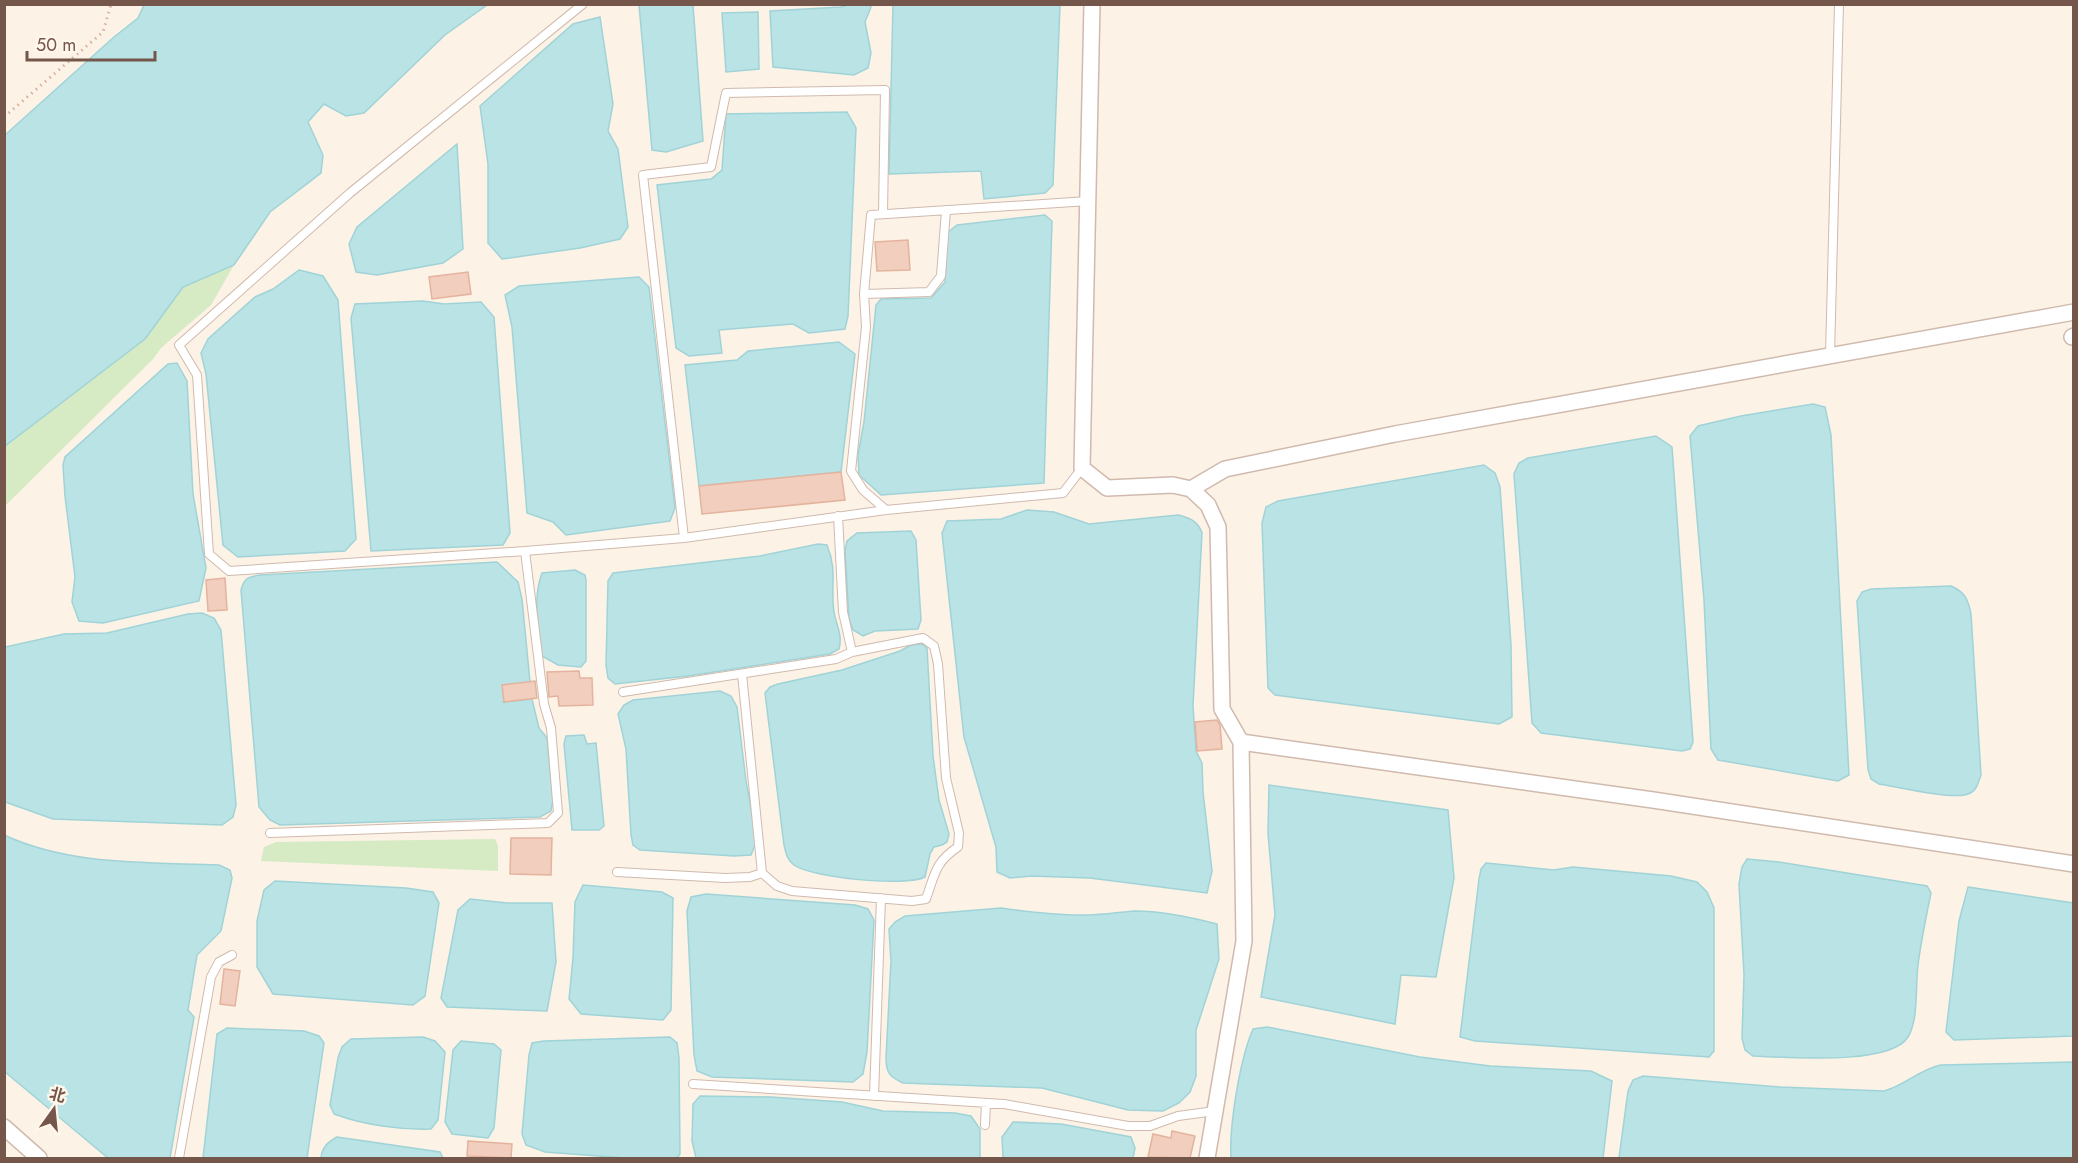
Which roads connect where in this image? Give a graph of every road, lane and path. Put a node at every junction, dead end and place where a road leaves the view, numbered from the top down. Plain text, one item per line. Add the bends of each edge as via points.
1 (111, 4) edge
2 (583, 4) edge
3 (1092, 4) edge
4 (1839, 4) edge
5 (4, 117) edge
6 (1089, 201) junction
7 (946, 210) junction
8 (883, 214) junction
9 (864, 294) junction
10 (2073, 312) edge
11 (1830, 355) junction
12 (1082, 468) junction
13 (1191, 489) junction
14 (886, 510) junction
15 (838, 516) junction
16 (684, 538) junction
17 (525, 551) junction
18 (852, 652) junction
19 (742, 674) junction
20 (623, 692) dead end
21 (1241, 742) junction
22 (270, 833) dead end
23 (2073, 864) edge
24 (617, 872) dead end
25 (762, 873) junction
26 (881, 898) junction
27 (232, 955) dead end
28 (693, 1084) dead end
29 (874, 1096) junction
30 (986, 1103) junction
31 (1215, 1111) junction
32 (985, 1125) dead end
33 (4, 1126) edge
34 (39, 1158) edge
35 (180, 1158) edge
36 (1207, 1158) edge

1 - 5 path via 103,32
2 - 17 lane via 350,193 179,345 197,375 209,554 229,571
3 - 6 street
4 - 11 lane
6 - 7 lane
6 - 12 street
7 - 8 lane
7 - 9 lane via 941,276 929,292
8 - 9 lane via 871,215
8 - 16 lane via 885,90 726,93 711,167 643,175
9 - 14 lane via 866,327 850,471 863,490
10 - 11 street
11 - 13 street via 1225,469
12 - 13 street via 1107,488 1173,485
12 - 14 lane via 1063,493
13 - 21 street via 1208,505 1218,527 1222,709
14 - 15 lane
15 - 16 lane
15 - 18 lane via 843,612
16 - 17 lane
17 - 22 lane via 544,704 551,728 558,813 548,823
18 - 19 lane via 836,659
18 - 26 lane via 923,639 934,646 939,664 946,778 959,833 958,848 939,863 926,899
19 - 20 lane
19 - 25 lane
21 - 23 street
21 - 31 street via 1244,941
24 - 25 lane via 724,878
25 - 26 lane via 777,886 792,891
26 - 29 lane
27 - 35 lane via 219,962 211,977
28 - 29 lane
29 - 30 lane
30 - 31 lane via 1128,1126 1150,1126 1178,1116
30 - 32 lane
31 - 36 street
33 - 34 street

